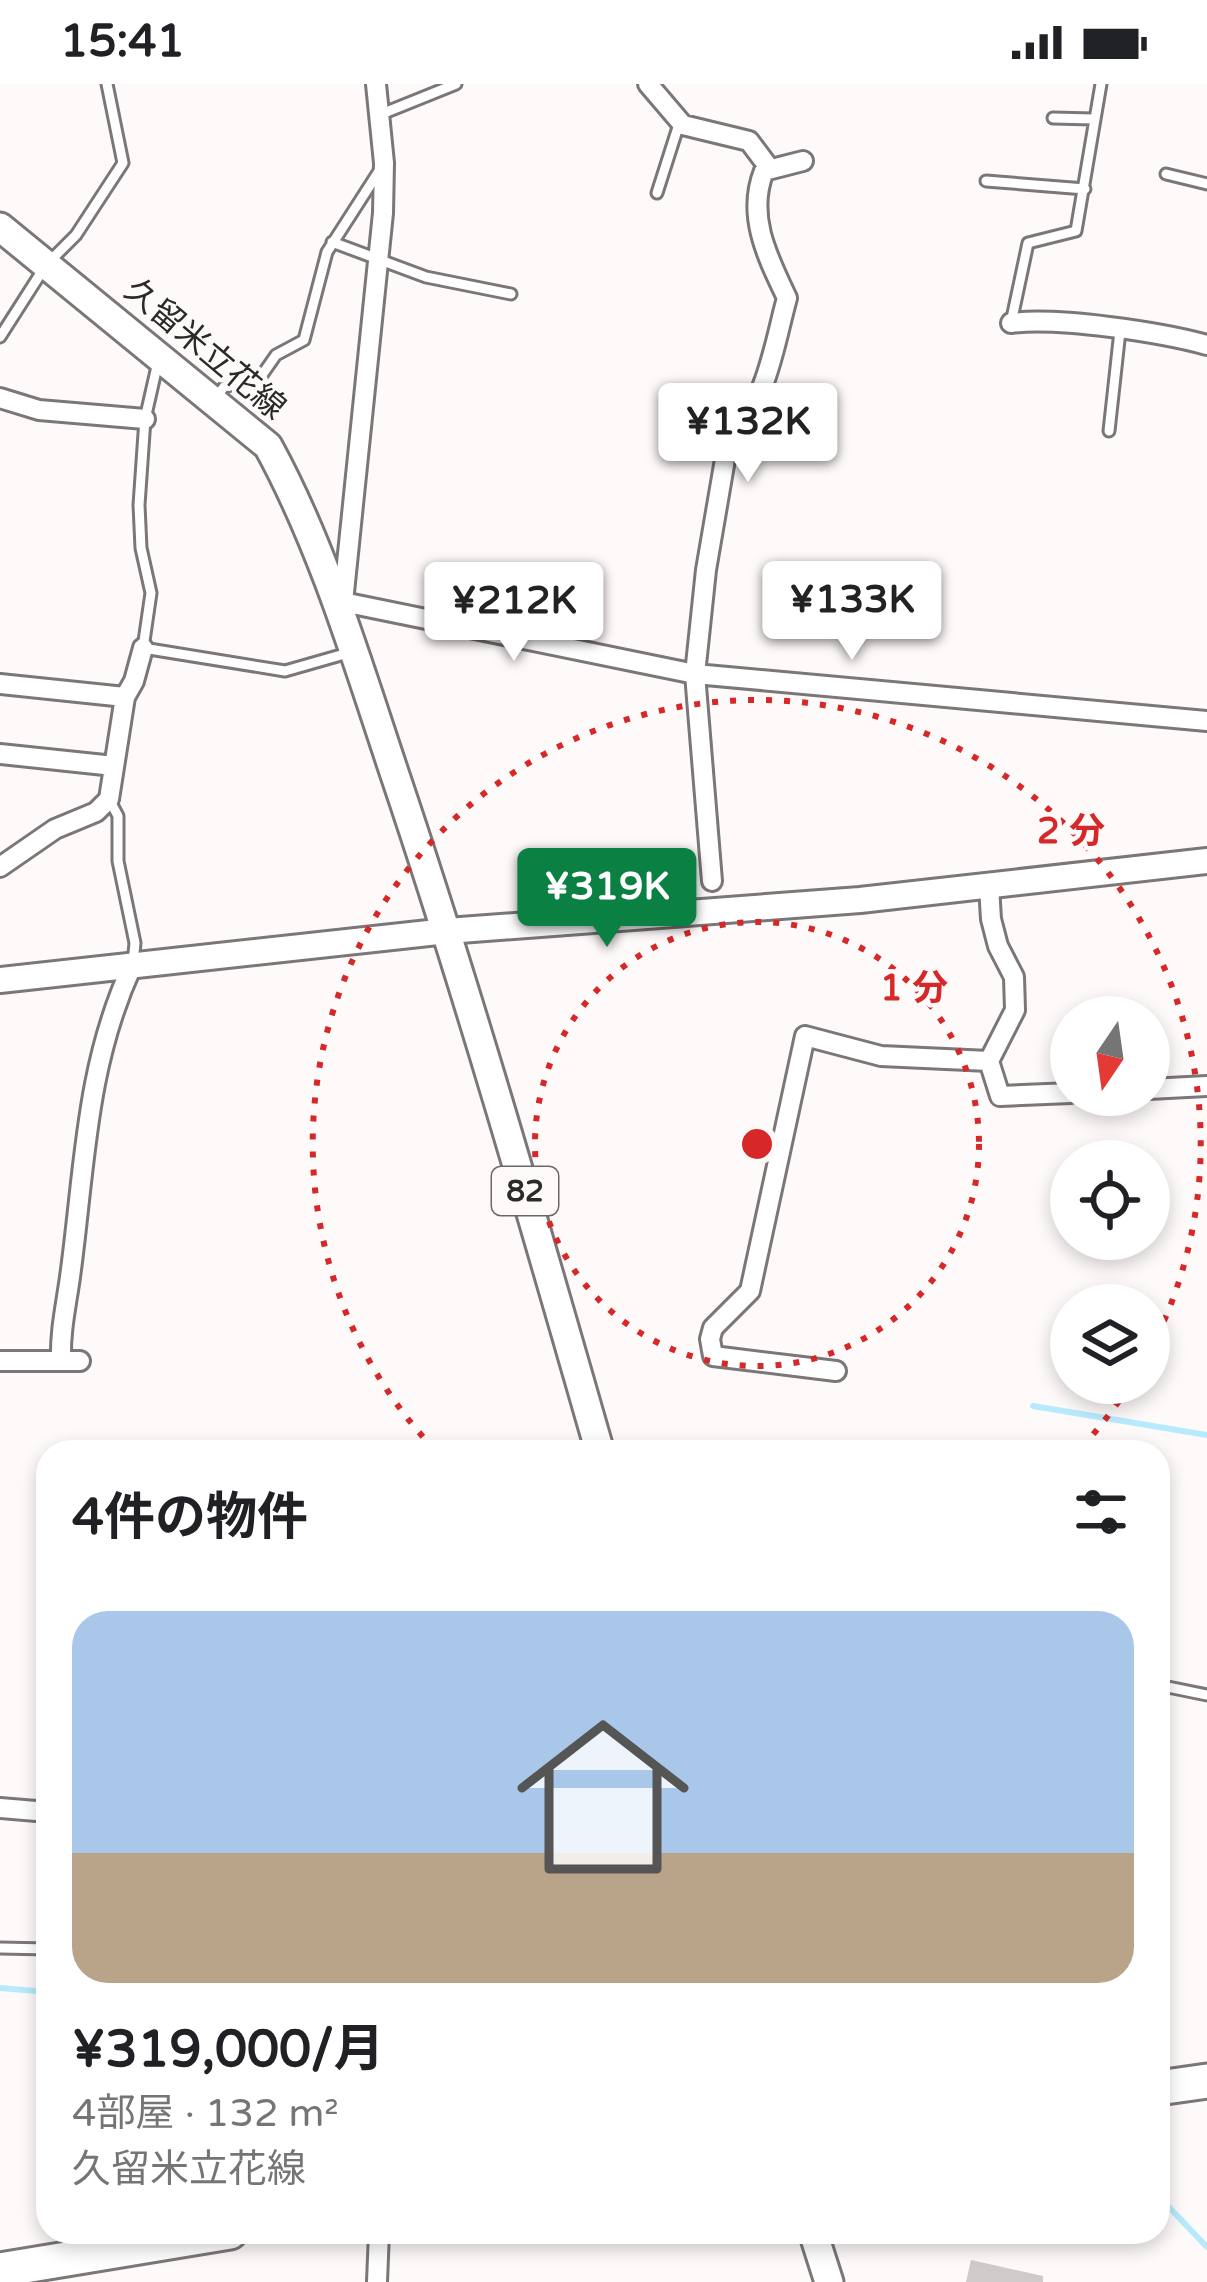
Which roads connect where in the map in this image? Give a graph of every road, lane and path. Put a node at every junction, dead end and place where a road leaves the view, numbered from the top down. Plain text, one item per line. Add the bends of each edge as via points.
1 (107, 84) edge
2 (376, 84) edge
3 (457, 84) edge
4 (648, 84) edge
5 (1101, 84) edge
6 (379, 115) junction
7 (1052, 118) dead end
8 (1093, 119) junction
9 (680, 121) junction
10 (803, 160) dead end
11 (384, 163) junction
12 (770, 169) junction
13 (1166, 173) dead end
14 (986, 181) dead end
15 (1207, 184) edge
16 (1085, 189) junction
17 (657, 193) dead end
18 (0, 227) edge
19 (332, 242) junction
20 (380, 258) junction
21 (46, 265) junction
22 (511, 293) dead end
23 (1011, 323) joint
24 (1120, 331) junction
25 (0, 337) edge
26 (1207, 345) edge
27 (160, 357) junction
28 (0, 398) edge
29 (212, 400) junction
30 (145, 419) junction
31 (1109, 431) dead end
32 (338, 601) junction
33 (143, 648) junction
34 (353, 651) junction
35 (695, 674) junction
36 (0, 684) edge
37 (125, 697) junction
38 (1207, 721) edge
39 (0, 754) edge
40 (115, 766) junction
41 (109, 799) junction
42 (1207, 861) edge
43 (0, 867) edge
44 (712, 880) dead end
45 (989, 886) junction
46 (447, 931) junction
47 (133, 966) junction
48 (0, 980) edge
49 (988, 1061) junction
50 (1207, 1086) edge
51 (1170, 1088) edge
52 (1050, 1094) edge
53 (0, 1361) edge
54 (836, 1371) dead end
55 (596, 1440) edge
56 (1170, 1687) edge
57 (1207, 1695) edge
58 (0, 1808) edge
59 (36, 1811) edge
60 (0, 1948) edge
61 (36, 1948) edge
62 (1207, 2081) edge
63 (1170, 2086) edge
64 (117, 2244) edge
65 (379, 2244) edge
66 (817, 2244) edge
67 (0, 2270) edge
68 (39, 2273) edge
69 (376, 2282) edge
70 (829, 2282) edge

1 - 21 lane via 123,163 76,236
2 - 6 street
3 - 6 lane
4 - 9 street
5 - 8 lane
6 - 11 street
7 - 8 lane
8 - 16 lane
9 - 12 street via 749,141
9 - 17 lane
10 - 12 street
11 - 19 lane
11 - 20 street
12 - 35 street via 758,185 757,220 787,298 759,397 729,436
13 - 15 lane
14 - 16 lane
16 - 23 lane via 1076,231 1028,243
18 - 21 main road, 久留米立花線 / 82
19 - 20 lane
19 - 29 lane via 304,340 276,355 262,375 224,387
20 - 22 lane via 426,277
20 - 32 street
21 - 25 lane
21 - 27 main road, 久留米立花線 / 82
23 - 24 street
24 - 26 street
24 - 31 lane
27 - 29 main road, 久留米立花線 / 82
27 - 30 lane
28 - 30 street via 39,410
29 - 32 main road, 久留米立花線 / 82 via 268,446
30 - 33 lane via 140,538 151,592
32 - 34 main road, 久留米立花線 / 82
32 - 35 street
33 - 34 lane via 285,671
33 - 37 street
34 - 46 main road, 久留米立花線 / 82
35 - 38 street
35 - 44 street
36 - 37 street
37 - 40 street
39 - 40 street
40 - 41 street
41 - 43 street
41 - 47 lane via 118,816
42 - 45 street
45 - 46 street
45 - 49 street via 1015,1010
46 - 47 street
46 - 55 main road, 久留米立花線 / 82
47 - 48 street
47 - 53 street via 110,1013 86,1117 60,1328 70,1360
49 - 52 street via 1000,1096
49 - 54 street via 881,1056 805,1036 750,1291 713,1328 706,1362
50 - 51 street
56 - 57 lane
58 - 59 street
60 - 61 lane
62 - 63 highway
64 - 68 highway
65 - 69 street
66 - 70 main road
67 - 68 highway

